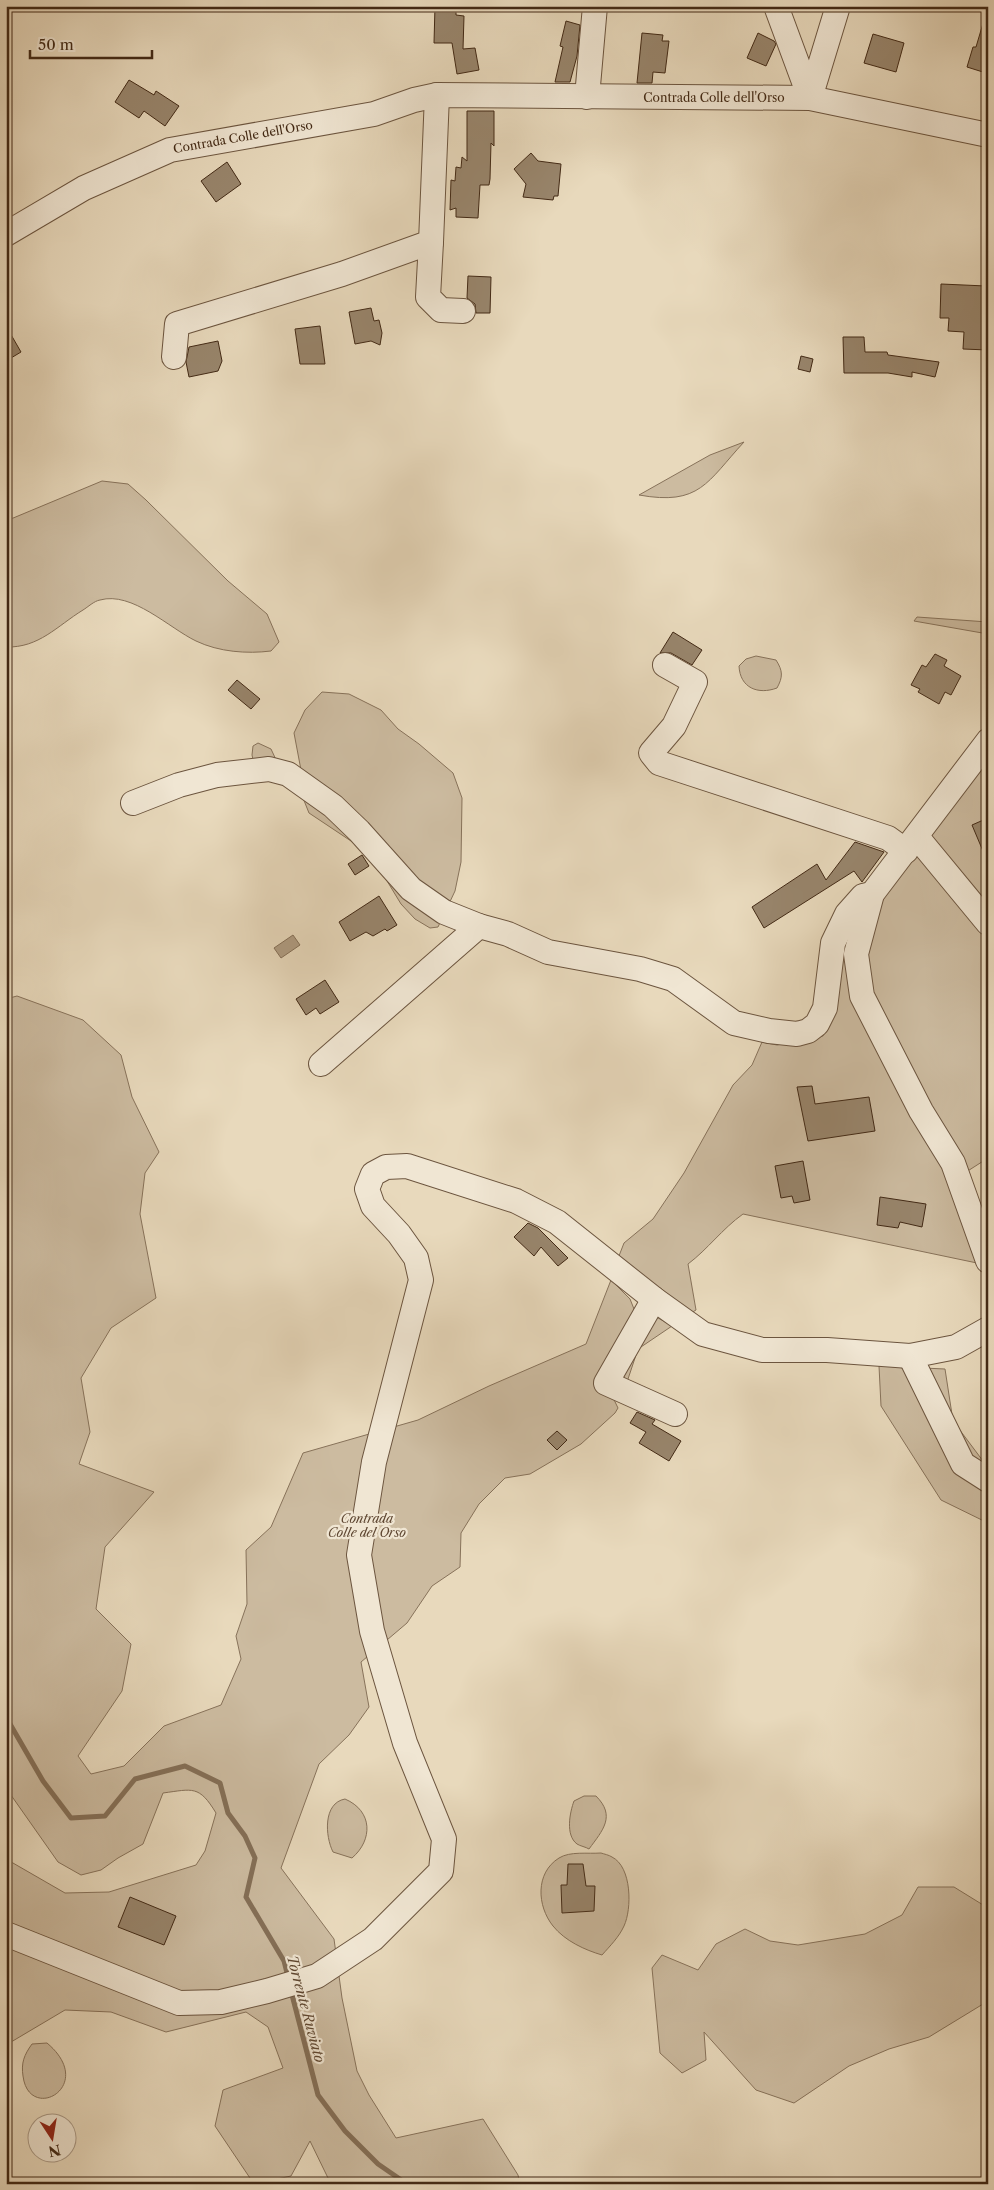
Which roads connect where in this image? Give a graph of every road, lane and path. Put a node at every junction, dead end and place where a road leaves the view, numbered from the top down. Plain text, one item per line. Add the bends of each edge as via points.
1 (595, 6) edge
2 (776, 6) edge
3 (838, 6) edge
4 (437, 95) junction
5 (587, 97) junction
6 (810, 98) junction
7 (988, 135) edge
8 (6, 234) edge
9 (431, 242) junction
10 (463, 311) dead end
11 (174, 357) dead end
12 (665, 665) dead end
13 (988, 741) edge
14 (133, 803) dead end
15 (911, 844) junction
16 (872, 894) junction
17 (988, 923) edge
18 (479, 926) junction
19 (321, 1064) dead end
20 (986, 1247) edge
21 (654, 1299) junction
22 (988, 1329) edge
23 (910, 1356) junction
24 (675, 1414) dead end
25 (988, 1480) edge
26 (6, 1934) edge

1 - 5 street
2 - 6 street
3 - 6 street
4 - 5 street, Contrada Colle dell'Orso
4 - 8 street, Contrada Colle dell'Orso via 374,114 170,150 84,188
4 - 9 street
5 - 6 street, Contrada Colle dell'Orso
6 - 7 street, Contrada Colle dell'Orso
9 - 10 street via 428,297 440,310
9 - 11 street via 342,274 177,324
12 - 15 street via 695,682 674,726 650,753 659,763
13 - 15 street
14 - 18 street via 178,785 216,775 269,769 288,774 333,806 411,889 444,912
15 - 16 street
15 - 17 street
16 - 18 street via 864,896 847,914 833,942 825,1008 817,1024 796,1034 734,1023 674,979 640,969 548,952 508,934
16 - 20 street via 856,954 862,996 921,1110 953,1163
18 - 19 street
21 - 23 street via 703,1334 762,1350 827,1350
21 - 24 street via 606,1383
21 - 26 street via 557,1222 516,1201 408,1166 386,1167 373,1174 367,1189 373,1206 416,1258 421,1280 374,1462 359,1555 372,1631 406,1743 444,1839 441,1871 373,1939 317,1976 221,2002 179,2003
22 - 23 street via 956,1347
23 - 25 street via 963,1464

